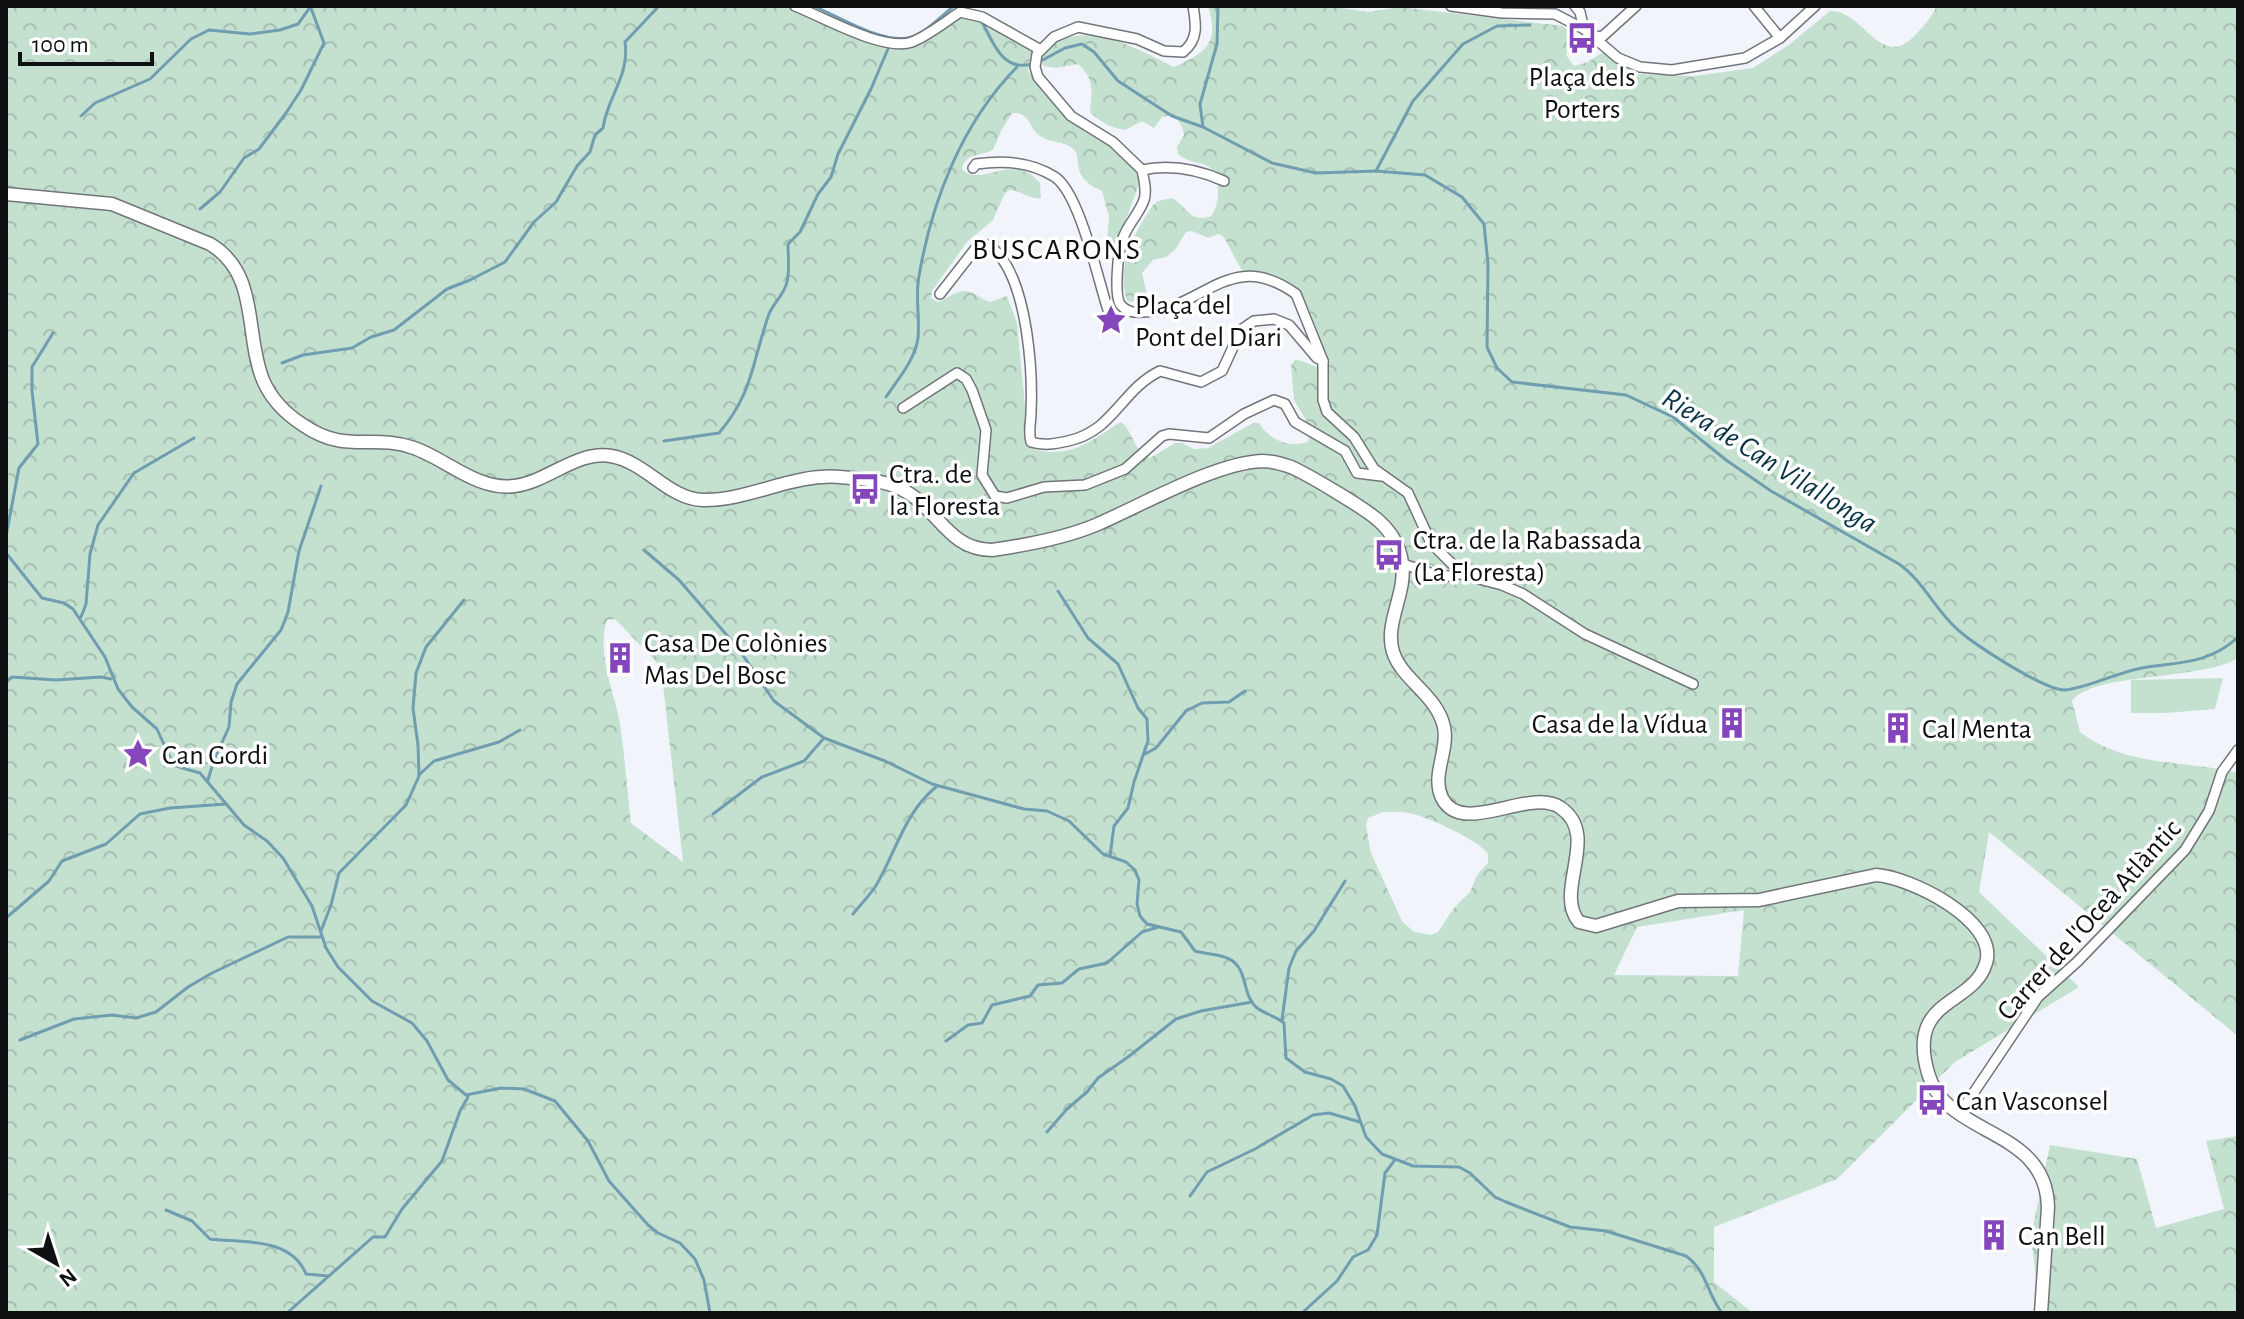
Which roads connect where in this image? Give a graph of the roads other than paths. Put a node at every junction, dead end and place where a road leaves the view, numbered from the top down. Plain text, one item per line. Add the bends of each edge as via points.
1 (795, 6) edge
2 (1193, 6) edge
3 (1451, 6) edge
4 (1636, 6) edge
5 (1754, 6) edge
6 (1815, 6) edge
7 (1578, 9) edge
8 (1588, 33) junction
9 (1780, 38) junction
10 (1039, 49) junction
11 (973, 168) dead end
12 (1142, 170) junction
13 (1224, 181) dead end
14 (6, 194) edge
15 (940, 294) dead end
16 (1108, 310) dead end
17 (1323, 361) junction
18 (903, 408) dead end
19 (1381, 476) junction
20 (1403, 564) junction
21 (1456, 573) junction
22 (1693, 684) dead end
23 (2238, 750) edge
24 (1960, 1113) junction
25 (2041, 1313) edge

1 - 10 street via 894,45 912,42 960,12 982,17
2 - 10 street via 1195,36 1178,53 1084,28 1054,37
3 - 8 street via 1544,12
4 - 8 street via 1603,36
5 - 9 street
6 - 9 street
7 - 8 street
8 - 9 street via 1618,58 1661,70 1737,60
10 - 12 street via 1035,67 1047,89 1077,121 1113,142
11 - 16 street via 1020,163 1063,184 1078,213
12 - 13 street via 1186,168
12 - 17 street via 1144,199 1121,243 1117,293 1123,307 1137,312 1170,308 1230,278 1270,282 1298,296
14 - 20 main road via 112,204 224,252 236,267 247,300 263,381 287,413 332,440 410,446 492,484 526,484 601,455 629,462 695,499 719,499 822,476 869,480 909,494 960,542 992,550 1094,526 1182,486 1265,461 1293,468 1377,519 1395,541
15 - 17 street via 979,244 993,248 1004,261 1021,298 1029,371 1028,433 1031,442 1045,446 1084,437 1160,371 1201,382 1222,371 1241,330 1254,321 1274,319 1289,325
17 - 19 street via 1325,408
18 - 19 street via 957,373 966,379 986,430 982,475 995,496 1007,498 1044,487 1085,485 1125,469 1162,436 1209,438 1274,400 1285,404 1295,422 1345,451 1357,473
19 - 21 street via 1411,498 1431,543
20 - 21 street via 1444,578
20 - 24 main road via 1392,646 1396,660 1441,718 1441,796 1453,810 1468,814 1545,803 1566,812 1577,838 1571,903 1579,922 1596,926 1668,903 1759,900 1876,875 1922,887 1963,916 1983,941 1986,962 1975,981 1934,1014 1924,1050 1935,1090
21 - 22 street via 1523,594 1585,634
23 - 24 street, Carrer de l'Oceà Atlàntic via 2185,850 2038,997
24 - 25 main road via 2020,1149 2046,1185

